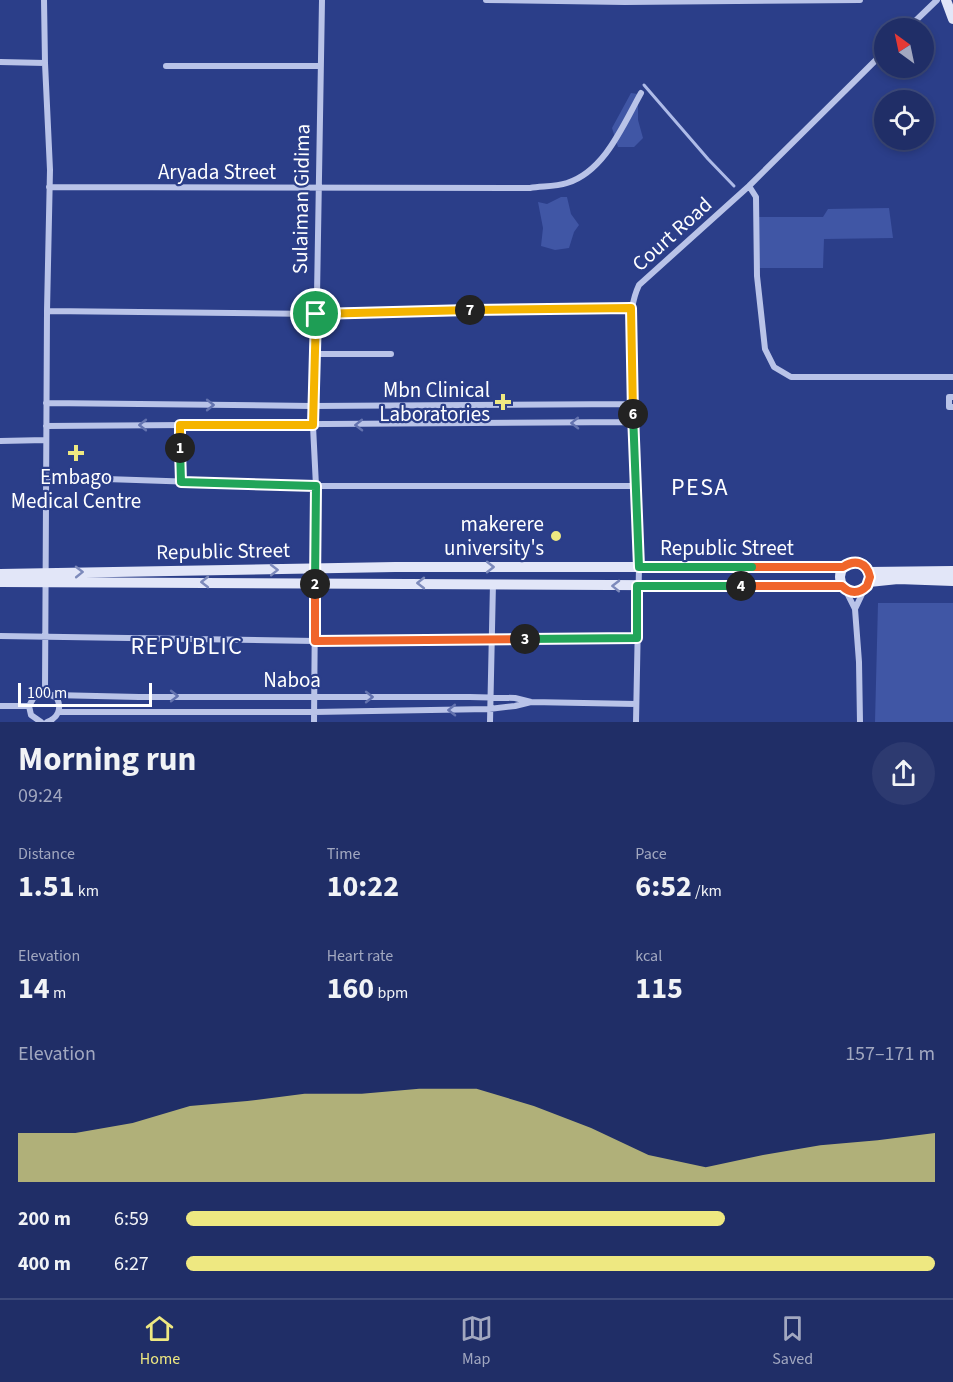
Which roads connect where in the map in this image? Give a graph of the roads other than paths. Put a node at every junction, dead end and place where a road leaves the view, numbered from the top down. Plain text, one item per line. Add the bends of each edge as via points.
1 (44, 0) edge
2 (322, 0) edge
3 (486, 0) edge
4 (860, 0) edge
5 (937, 0) edge
6 (946, 0) edge
7 (918, 18) edge
8 (953, 19) edge
9 (0, 62) edge
10 (874, 62) edge
11 (45, 63) junction
12 (166, 66) dead end
13 (320, 66) junction
14 (641, 93) dead end
15 (750, 186) junction
16 (49, 187) junction
17 (317, 189) junction
18 (631, 308) junction
19 (47, 311) junction
20 (316, 314) junction
21 (316, 354) junction
22 (391, 354) dead end
23 (953, 377) edge
24 (953, 397) edge
25 (46, 404) junction
26 (633, 404) junction
27 (312, 405) junction
28 (953, 407) edge
29 (633, 422) junction
30 (180, 425) junction
31 (313, 425) junction
32 (46, 426) junction
33 (46, 440) junction
34 (0, 441) edge
35 (46, 477) junction
36 (181, 482) junction
37 (316, 486) junction
38 (635, 486) junction
39 (639, 567) junction
40 (843, 567) junction
41 (315, 569) junction
42 (953, 571) edge
43 (0, 574) edge
44 (45, 577) junction
45 (867, 581) junction
46 (953, 581) edge
47 (0, 582) edge
48 (315, 583) junction
49 (493, 583) junction
50 (637, 586) junction
51 (844, 588) junction
52 (855, 609) junction
53 (0, 636) edge
54 (45, 636) junction
55 (637, 638) junction
56 (492, 640) junction
57 (315, 641) junction
58 (45, 692) junction
59 (53, 695) junction
60 (314, 696) junction
61 (489, 699) junction
62 (531, 702) junction
63 (636, 704) junction
64 (0, 706) edge
65 (29, 706) junction
66 (489, 709) junction
67 (58, 712) junction
68 (314, 712) junction
69 (41, 722) edge
70 (47, 722) edge
71 (314, 722) edge
72 (490, 722) edge
73 (636, 722) edge
74 (860, 722) edge

1 - 11 street
2 - 13 street, Sulaiman Gidima
3 - 4 street
5 - 7 street
6 - 8 main road
9 - 11 street
10 - 15 street, Court Road
11 - 16 street
12 - 13 street
13 - 17 street, Sulaiman Gidima
14 - 17 street, Aryada Street via 594,166 569,182 530,188
15 - 18 street, Court Road via 639,285
15 - 23 street via 756,197 757,276 765,349 774,367 791,376
16 - 17 street, Aryada Street
16 - 19 street
17 - 20 street, Sulaiman Gidima
18 - 20 street
18 - 26 street, Court Road
19 - 20 street
19 - 25 street
20 - 21 street, Sulaiman Gidima
21 - 22 street
21 - 27 street, Sulaiman Gidima
24 - 28 street via 949,397 949,407
25 -> 27 street
25 - 32 street
26 - 27 street
26 - 29 street, Court Road
27 - 31 street, Sulaiman Gidima
29 -> 31 street
29 - 38 street, Court Road
30 - 31 street
30 -> 32 street
30 - 36 street
31 - 37 street, Sulaiman Gidima
32 - 33 street
33 - 34 street
33 - 35 street
35 - 36 street
35 - 44 street
36 - 37 street
37 - 38 street
37 - 41 street, Sulaiman Gidima
38 - 39 street, Court Road
39 - 40 main road, Republic Street
41 -> 39 main road, Republic Street
39 - 50 street, Court Road
40 - 45 main road via 857,562 865,566
40 - 51 main road via 840,573
44 -> 41 main road, Republic Street
41 - 48 street, Sulaiman Gidima
42 - 45 main road
43 - 44 main road, Republic Street
44 - 47 main road, Republic Street
48 -> 44 main road, Republic Street
44 - 54 street
45 - 46 main road
45 - 51 main road via 858,592
45 - 52 street
49 -> 48 main road, Republic Street
48 - 57 street, Sulaiman Gidima
50 -> 49 main road, Republic Street
49 - 56 street
50 - 51 main road, Republic Street
50 - 55 street, Court Road
51 - 52 street
52 - 74 street
53 - 54 street
54 - 57 street
54 - 58 street
55 - 56 street
55 - 63 street, Court Road
56 - 57 street
56 - 61 street
57 - 60 street, Sulaiman Gidima
58 - 59 street, Naboa
58 - 65 street via 34,697
59 -> 60 street, Naboa
59 - 67 street via 59,703
60 -> 61 street, Naboa
60 - 68 street, Sulaiman Gidima
61 - 62 street, Naboa
61 - 66 street
62 - 63 street, Naboa
62 - 66 street, Naboa
63 - 73 street, Court Road
64 - 65 street
65 - 69 street via 31,715
66 -> 68 street, Naboa
66 - 72 street
67 - 68 street, Naboa
67 - 70 street
68 - 71 street, Sulaiman Gidima

